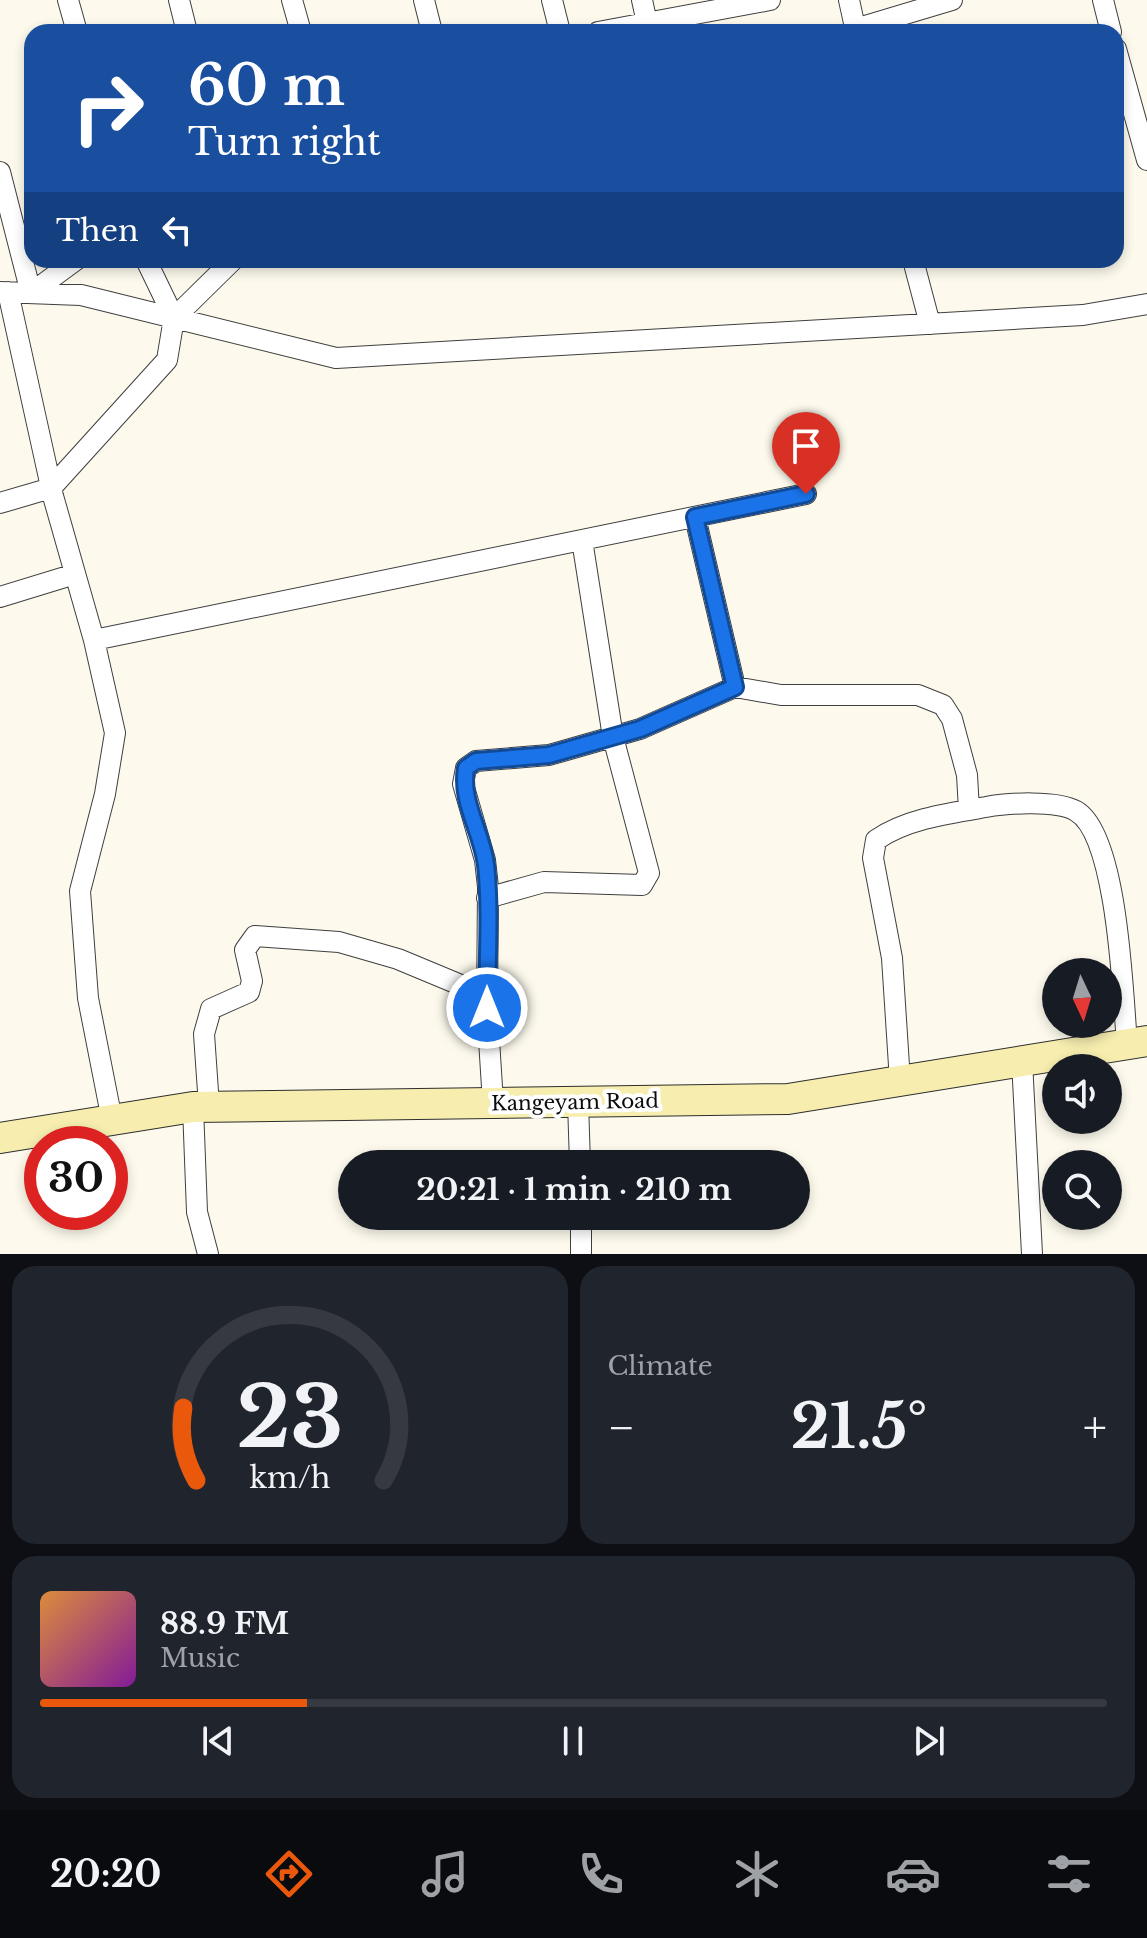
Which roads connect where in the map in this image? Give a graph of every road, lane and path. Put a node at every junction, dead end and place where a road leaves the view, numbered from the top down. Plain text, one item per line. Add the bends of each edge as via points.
1 (68, 0) edge
2 (179, 0) edge
3 (292, 0) edge
4 (424, 0) edge
5 (552, 0) edge
6 (642, 0) edge
7 (770, 0) edge
8 (849, 0) edge
9 (952, 0) edge
10 (1103, 0) edge
11 (747, 2) edge
12 (647, 23) junction
13 (75, 24) edge
14 (185, 24) edge
15 (299, 24) edge
16 (430, 24) edge
17 (558, 24) edge
18 (642, 24) edge
19 (855, 24) edge
20 (875, 24) edge
21 (1109, 24) edge
22 (1124, 78) edge
23 (1147, 160) edge
24 (0, 172) edge
25 (24, 266) edge
26 (25, 268) edge
27 (65, 268) edge
28 (150, 268) edge
29 (225, 268) edge
30 (915, 268) edge
31 (4, 292) edge
32 (31, 293) junction
33 (1147, 304) edge
34 (174, 318) junction
35 (930, 324) junction
36 (51, 488) junction
37 (806, 494) dead end
38 (0, 503) edge
39 (695, 517) junction
40 (582, 540) junction
41 (75, 574) junction
42 (0, 597) edge
43 (94, 640) junction
44 (735, 687) junction
45 (613, 737) junction
46 (969, 810) junction
47 (487, 898) junction
48 (487, 996) junction
49 (1137, 1043) edge
50 (1022, 1061) junction
51 (900, 1081) junction
52 (578, 1102) junction
53 (493, 1103) junction
54 (201, 1106) junction
55 (112, 1120) junction
56 (0, 1138) edge
57 (580, 1150) edge
58 (581, 1230) edge
59 (208, 1254) edge
60 (581, 1254) edge
61 (1032, 1254) edge

1 - 13 street
2 - 14 street
3 - 15 street
4 - 16 street
5 - 17 street
6 - 12 street
7 - 11 street
8 - 19 street
9 - 20 street
10 - 21 street
11 - 12 street
12 - 18 street
22 - 23 street
24 - 25 street
26 - 32 street
27 - 32 street
28 - 34 street
29 - 34 street
30 - 35 street
31 - 32 street
31 - 36 street
32 - 34 street via 81,295
33 - 35 street via 1083,315
34 - 35 street via 336,358
34 - 36 street via 167,360
36 - 38 street
36 - 41 street
37 - 39 street
39 - 40 street
39 - 44 street
40 - 43 street
40 - 45 street
41 - 42 street
41 - 43 street
43 - 55 street via 115,733 80,891 88,998
44 - 45 street
44 - 46 street via 781,695 918,695 943,705 962,748
45 - 47 street via 549,755 476,761 466,768 463,784 485,860
45 - 47 street via 648,860 649,873 642,885 544,882
46 - 49 street via 1054,805 1076,811 1090,825 1112,888
46 - 51 street via 891,829 876,840 873,858 892,958
47 - 48 street
48 - 53 street
48 - 54 street via 398,959 339,942 255,936 245,950 252,981 249,992 211,1009 204,1034
49 - 50 main road, Kangeyam Road
50 - 51 main road, Kangeyam Road
50 - 61 street
51 - 52 main road, Kangeyam Road via 788,1099
52 - 53 main road, Kangeyam Road
52 - 57 street
53 - 54 main road, Kangeyam Road
54 - 55 main road, Kangeyam Road
54 - 59 street via 197,1212
55 - 56 main road, Kangeyam Road
58 - 60 street

